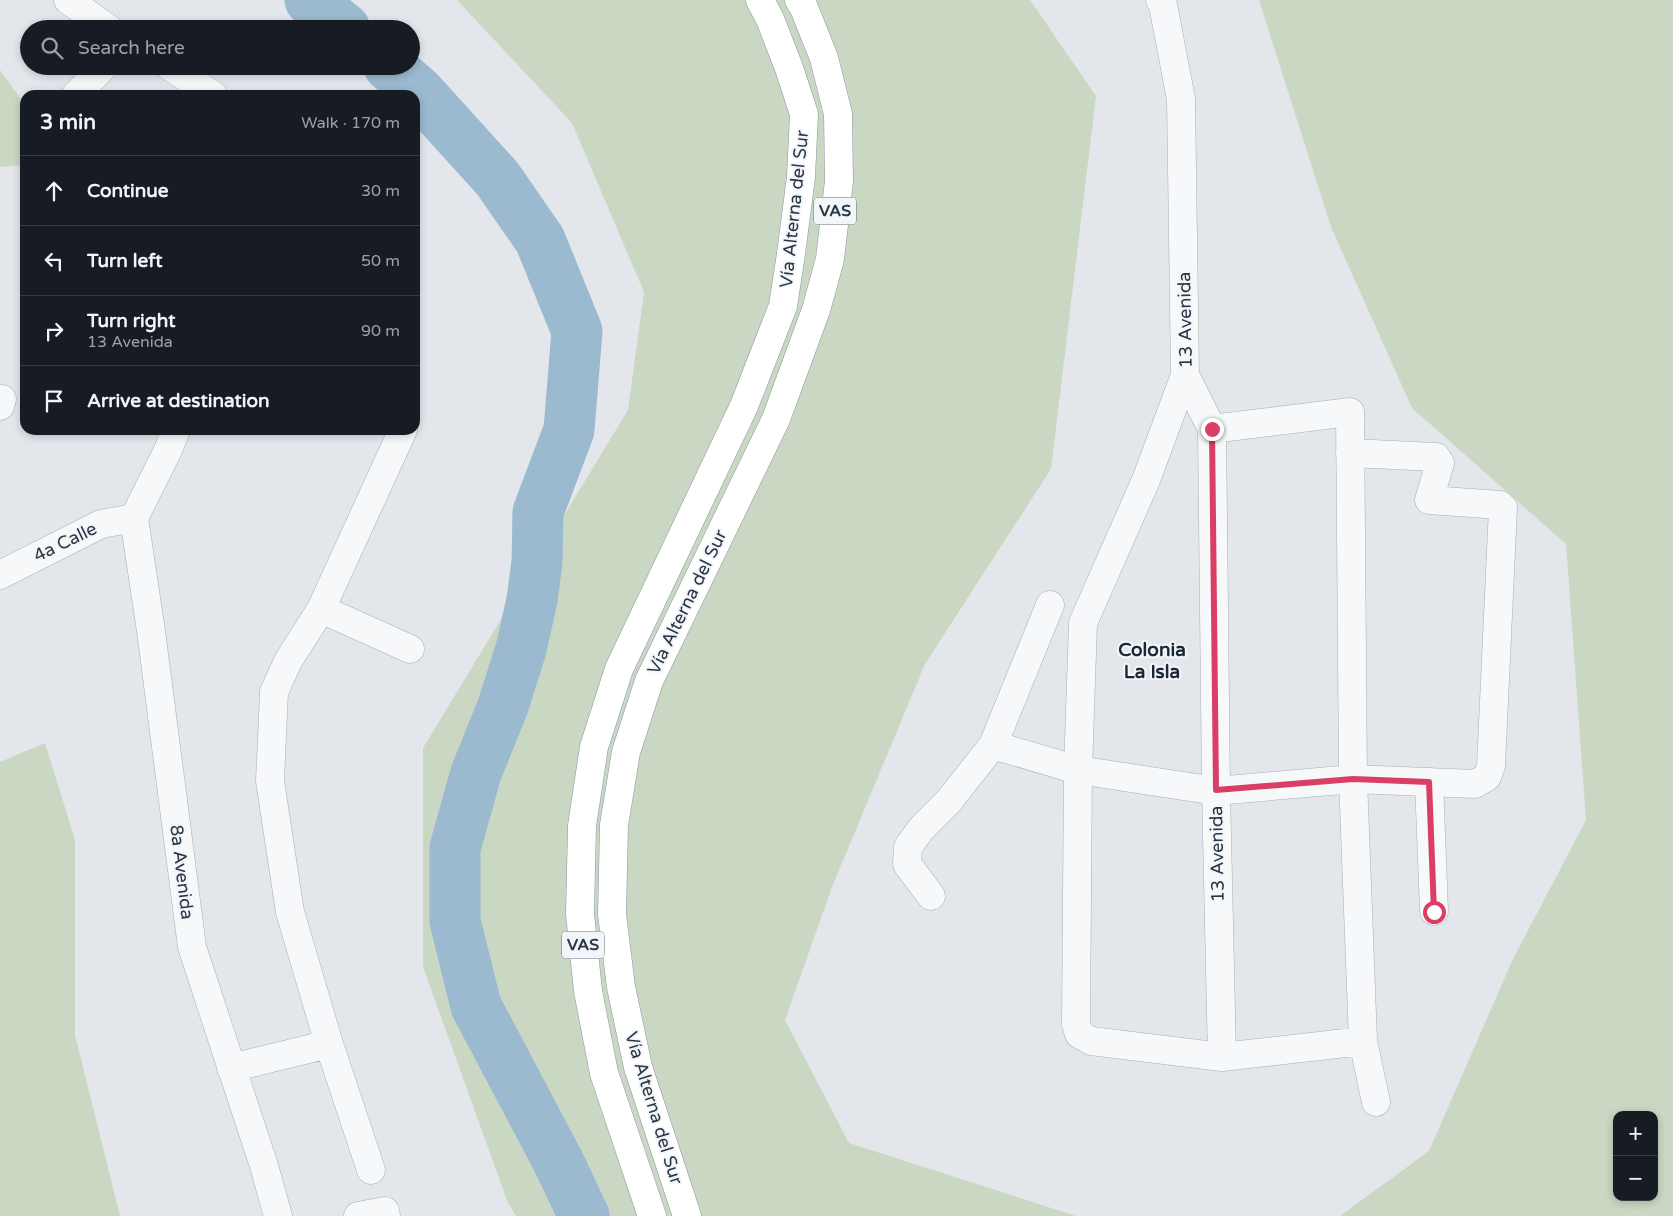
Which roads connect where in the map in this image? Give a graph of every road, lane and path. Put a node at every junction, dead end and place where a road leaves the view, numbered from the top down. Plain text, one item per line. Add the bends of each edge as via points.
1 (68, 0) edge
2 (760, 0) edge
3 (799, 0) edge
4 (1160, 0) edge
5 (96, 20) edge
6 (95, 75) edge
7 (183, 75) edge
8 (81, 90) edge
9 (205, 90) edge
10 (1185, 375) junction
11 (1212, 429) junction
12 (174, 435) edge
13 (400, 435) edge
14 (1350, 453) junction
15 (134, 518) junction
16 (0, 575) edge
17 (1050, 605) dead end
18 (321, 609) junction
19 (410, 649) dead end
20 (993, 745) junction
21 (1078, 770) junction
22 (1353, 779) junction
23 (1429, 782) junction
24 (1216, 790) junction
25 (931, 896) dead end
26 (1434, 912) dead end
27 (1363, 1041) junction
28 (329, 1044) junction
29 (1222, 1057) junction
30 (231, 1068) junction
31 (1376, 1102) dead end
32 (370, 1170) dead end
33 (278, 1216) edge
34 (358, 1216) edge
35 (386, 1216) edge
36 (652, 1216) edge
37 (687, 1216) edge

1 - 5 street
2 - 36 highway, Vía Alterna del Sur / VAS via 790,68 804,114 801,177 783,306 744,406 619,669 594,747 582,826 580,914 588,991 604,1073
3 - 37 highway, Vía Alterna del Sur / VAS via 824,58 838,114 839,181 830,259 816,310 776,419 649,681 626,752 614,825 612,914 621,987 638,1068
4 - 10 street, 13 Avenida via 1181,99
6 - 8 street
7 - 9 street
10 - 11 street, 13 Avenida
10 - 21 street via 1146,480 1083,623
11 - 14 street via 1350,412
11 - 24 street, 13 Avenida
12 - 15 street
13 - 18 street
14 - 22 street
14 - 23 street via 1436,457 1440,463 1430,500 1500,505 1503,508 1491,766 1487,777 1475,784
15 - 16 street, 4a Calle via 101,524
15 - 30 street, 8a Avenida via 192,946
17 - 20 street
18 - 19 street
18 - 28 street via 288,661 274,692 270,781 290,912
20 - 21 street
20 - 25 street via 908,846 907,864
21 - 24 street
21 - 29 street via 1076,1024 1079,1034 1091,1041
22 - 23 street
22 - 24 street
22 - 27 street
23 - 26 street
24 - 29 street, 13 Avenida
27 - 29 street
27 - 31 street
28 - 30 street
28 - 32 street
30 - 33 street, 8a Avenida
34 - 35 street via 385,1211

